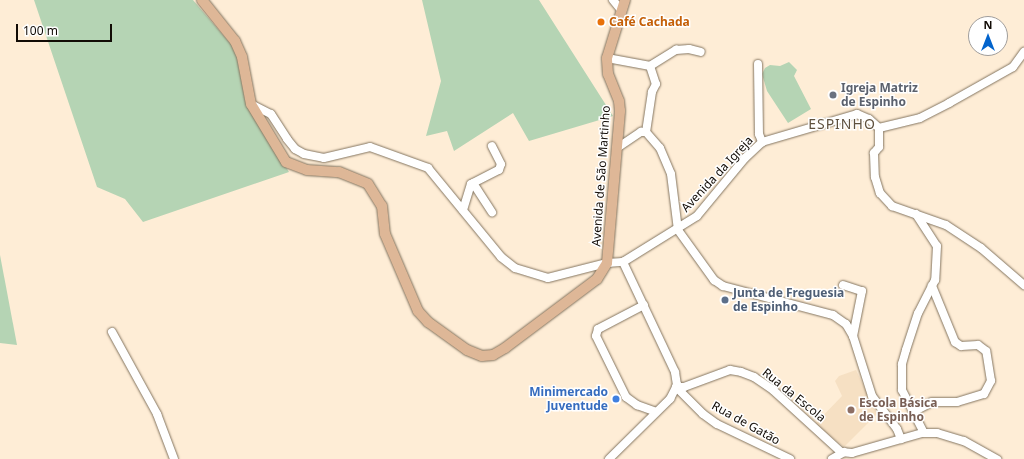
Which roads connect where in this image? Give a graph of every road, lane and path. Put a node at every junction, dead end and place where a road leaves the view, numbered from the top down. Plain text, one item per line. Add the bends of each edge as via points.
1 (202, 0) edge
2 (613, 0) edge
3 (625, 0) edge
4 (621, 10) junction
5 (701, 52) dead end
6 (1024, 52) edge
7 (607, 58) junction
8 (758, 64) dead end
9 (650, 66) junction
10 (251, 104) junction
11 (879, 128) junction
12 (646, 132) junction
13 (762, 142) junction
14 (492, 146) dead end
15 (617, 148) junction
16 (473, 183) junction
17 (463, 210) junction
18 (492, 212) dead end
19 (916, 214) junction
20 (678, 230) junction
21 (623, 262) junction
22 (607, 263) junction
23 (1024, 285) edge
24 (843, 286) dead end
25 (932, 286) junction
26 (644, 305) junction
27 (112, 332) dead end
28 (853, 336) junction
29 (676, 387) junction
30 (656, 412) junction
31 (913, 412) junction
32 (924, 433) junction
33 (901, 439) junction
34 (845, 456) edge
35 (174, 459) edge
36 (609, 459) edge
37 (790, 459) edge
38 (832, 459) edge
39 (997, 459) edge

1 - 10 main road via 235,41 242,57
2 - 4 street
3 - 4 main road, Avenida de São Martinho
4 - 7 main road, Avenida de São Martinho
5 - 9 street via 689,49 676,50
6 - 11 street via 1013,67 950,103 920,118
7 - 9 street
7 - 15 main road, Avenida de São Martinho via 608,74 619,101
8 - 13 street via 759,134
9 - 12 street via 656,84 652,92
10 - 17 street via 271,114 287,139 304,154 324,158 362,148 380,150 428,168
10 - 22 main road via 286,162 307,170 339,172 360,180 374,190 382,206 385,234 391,252 418,311 428,322 467,350 482,356 493,355 505,348 597,279
11 - 13 street, Avenida da Igreja via 869,119 857,114
11 - 19 street via 879,147 874,153 874,161 880,193 892,206
12 - 15 street via 641,132
12 - 20 street via 660,148 672,174
13 - 20 street, Avenida da Igreja via 745,158 697,216
14 - 16 street via 501,164 499,170
15 - 22 main road, Avenida de São Martinho
16 - 17 street
16 - 18 street
17 - 22 street via 508,263 539,277 559,276
19 - 23 street via 946,225 981,248
19 - 25 street via 937,246
20 - 21 street, Avenida da Igreja
20 - 28 street via 714,280 723,286 833,315 846,324
21 - 22 street
21 - 26 street
24 - 28 street via 862,291
25 - 31 street via 918,313 902,364 902,390
25 - 31 street via 955,342 961,346 978,345 986,351 991,382 984,394 956,402 932,402
26 - 29 street via 675,372
26 - 30 street via 598,329 596,336 626,397 637,405
27 - 35 street via 157,414
28 - 33 street via 872,396 897,429
29 - 30 street via 670,399
29 - 34 street, Rua da Escola via 684,387 730,370 747,374 773,390
29 - 37 street, Rua de Gatão via 717,424
30 - 36 street
31 - 32 street
32 - 33 street
32 - 39 street via 937,433 964,441
33 - 34 street
34 - 38 street

